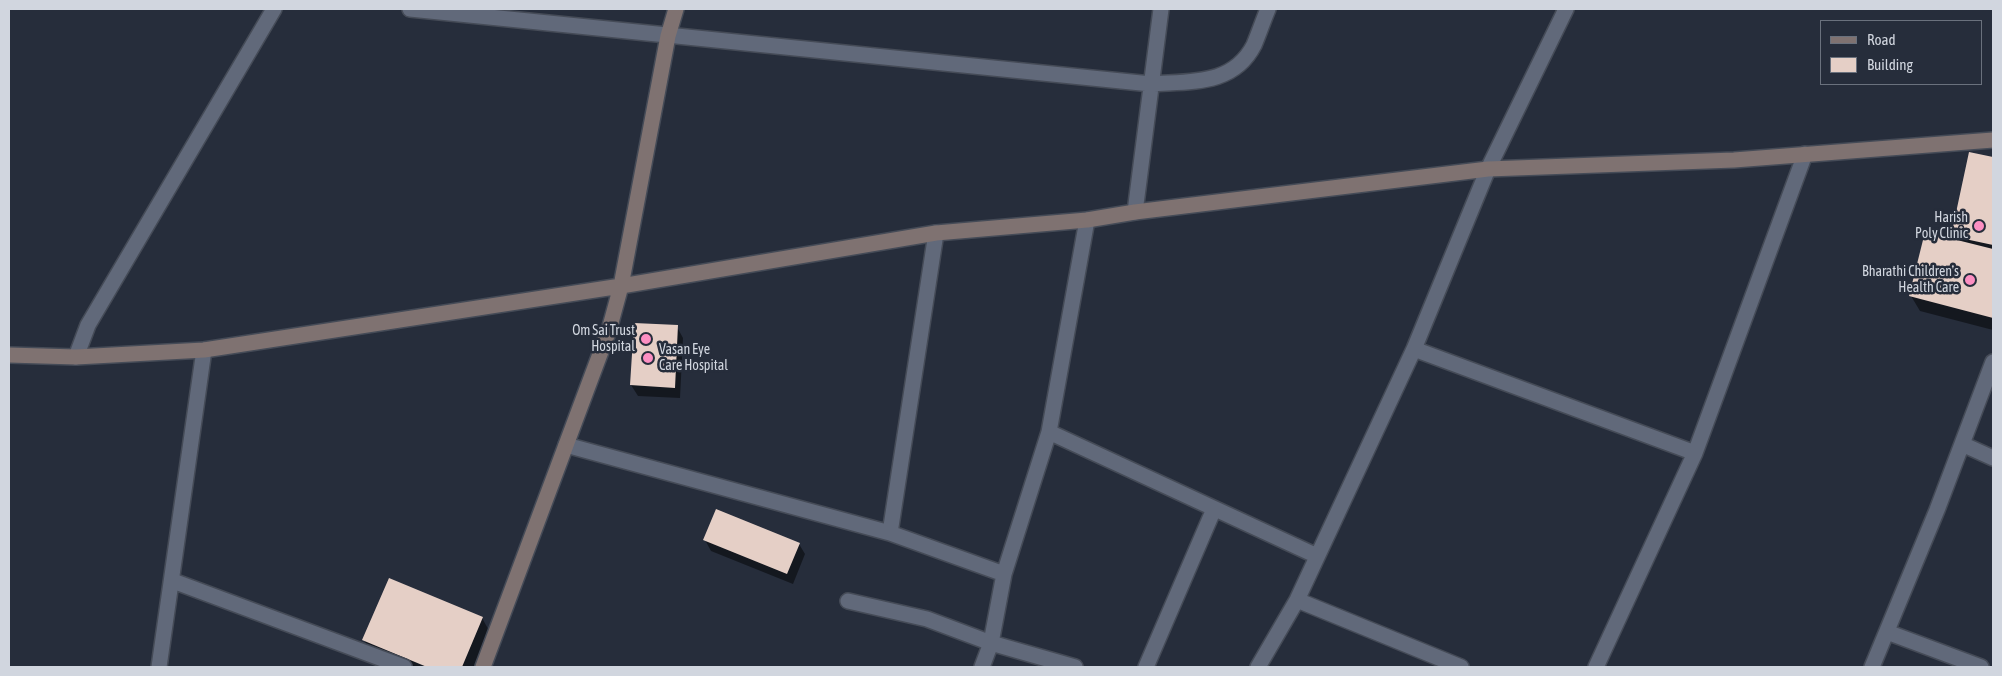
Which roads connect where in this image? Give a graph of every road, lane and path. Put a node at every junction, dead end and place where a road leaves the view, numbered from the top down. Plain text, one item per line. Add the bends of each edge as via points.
1 (274, 9) edge
2 (410, 9) edge
3 (676, 9) edge
4 (1161, 9) edge
5 (1268, 9) edge
6 (1566, 9) edge
7 (668, 36) junction
8 (1151, 84) junction
9 (1993, 140) edge
10 (1805, 154) junction
11 (1488, 169) junction
12 (1135, 212) junction
13 (1087, 220) junction
14 (936, 233) junction
15 (621, 286) junction
16 (204, 350) junction
17 (1414, 350) junction
18 (9, 355) edge
19 (76, 356) junction
20 (1993, 362) edge
21 (1048, 432) junction
22 (1962, 444) junction
23 (566, 446) junction
24 (1695, 453) junction
25 (1993, 458) edge
26 (1214, 508) junction
27 (890, 532) junction
28 (1317, 556) junction
29 (1004, 574) junction
30 (173, 581) junction
31 (1297, 600) junction
32 (848, 601) dead end
33 (1887, 632) junction
34 (991, 643) junction
35 (160, 667) edge
36 (404, 667) edge
37 (483, 667) edge
38 (982, 667) edge
39 (1075, 667) edge
40 (1146, 667) edge
41 (1258, 667) edge
42 (1461, 667) edge
43 (1596, 667) edge
44 (1872, 667) edge
45 (1981, 667) edge

1 - 19 street via 88,325
2 - 7 street
3 - 7 street
4 - 8 street
5 - 8 street via 1253,46 1240,64 1220,78
6 - 11 street
7 - 8 street
7 - 15 street
8 - 12 street
9 - 10 street
10 - 11 street via 1734,160
10 - 24 street
11 - 12 street
11 - 17 street
12 - 13 street
13 - 14 street
13 - 21 street
14 - 15 street
14 - 27 street
15 - 16 street
15 - 23 street via 609,330
16 - 19 street
16 - 30 street
17 - 24 street
17 - 28 street
18 - 19 street
20 - 22 street
21 - 26 street
21 - 29 street
22 - 25 street
22 - 33 street
23 - 27 street
23 - 37 street
24 - 43 street
26 - 28 street
26 - 40 street
27 - 29 street
28 - 31 street
29 - 34 street
30 - 35 street
30 - 36 street
31 - 41 street
31 - 42 street
32 - 34 street via 927,619
33 - 44 street
33 - 45 street
34 - 38 street
34 - 39 street

